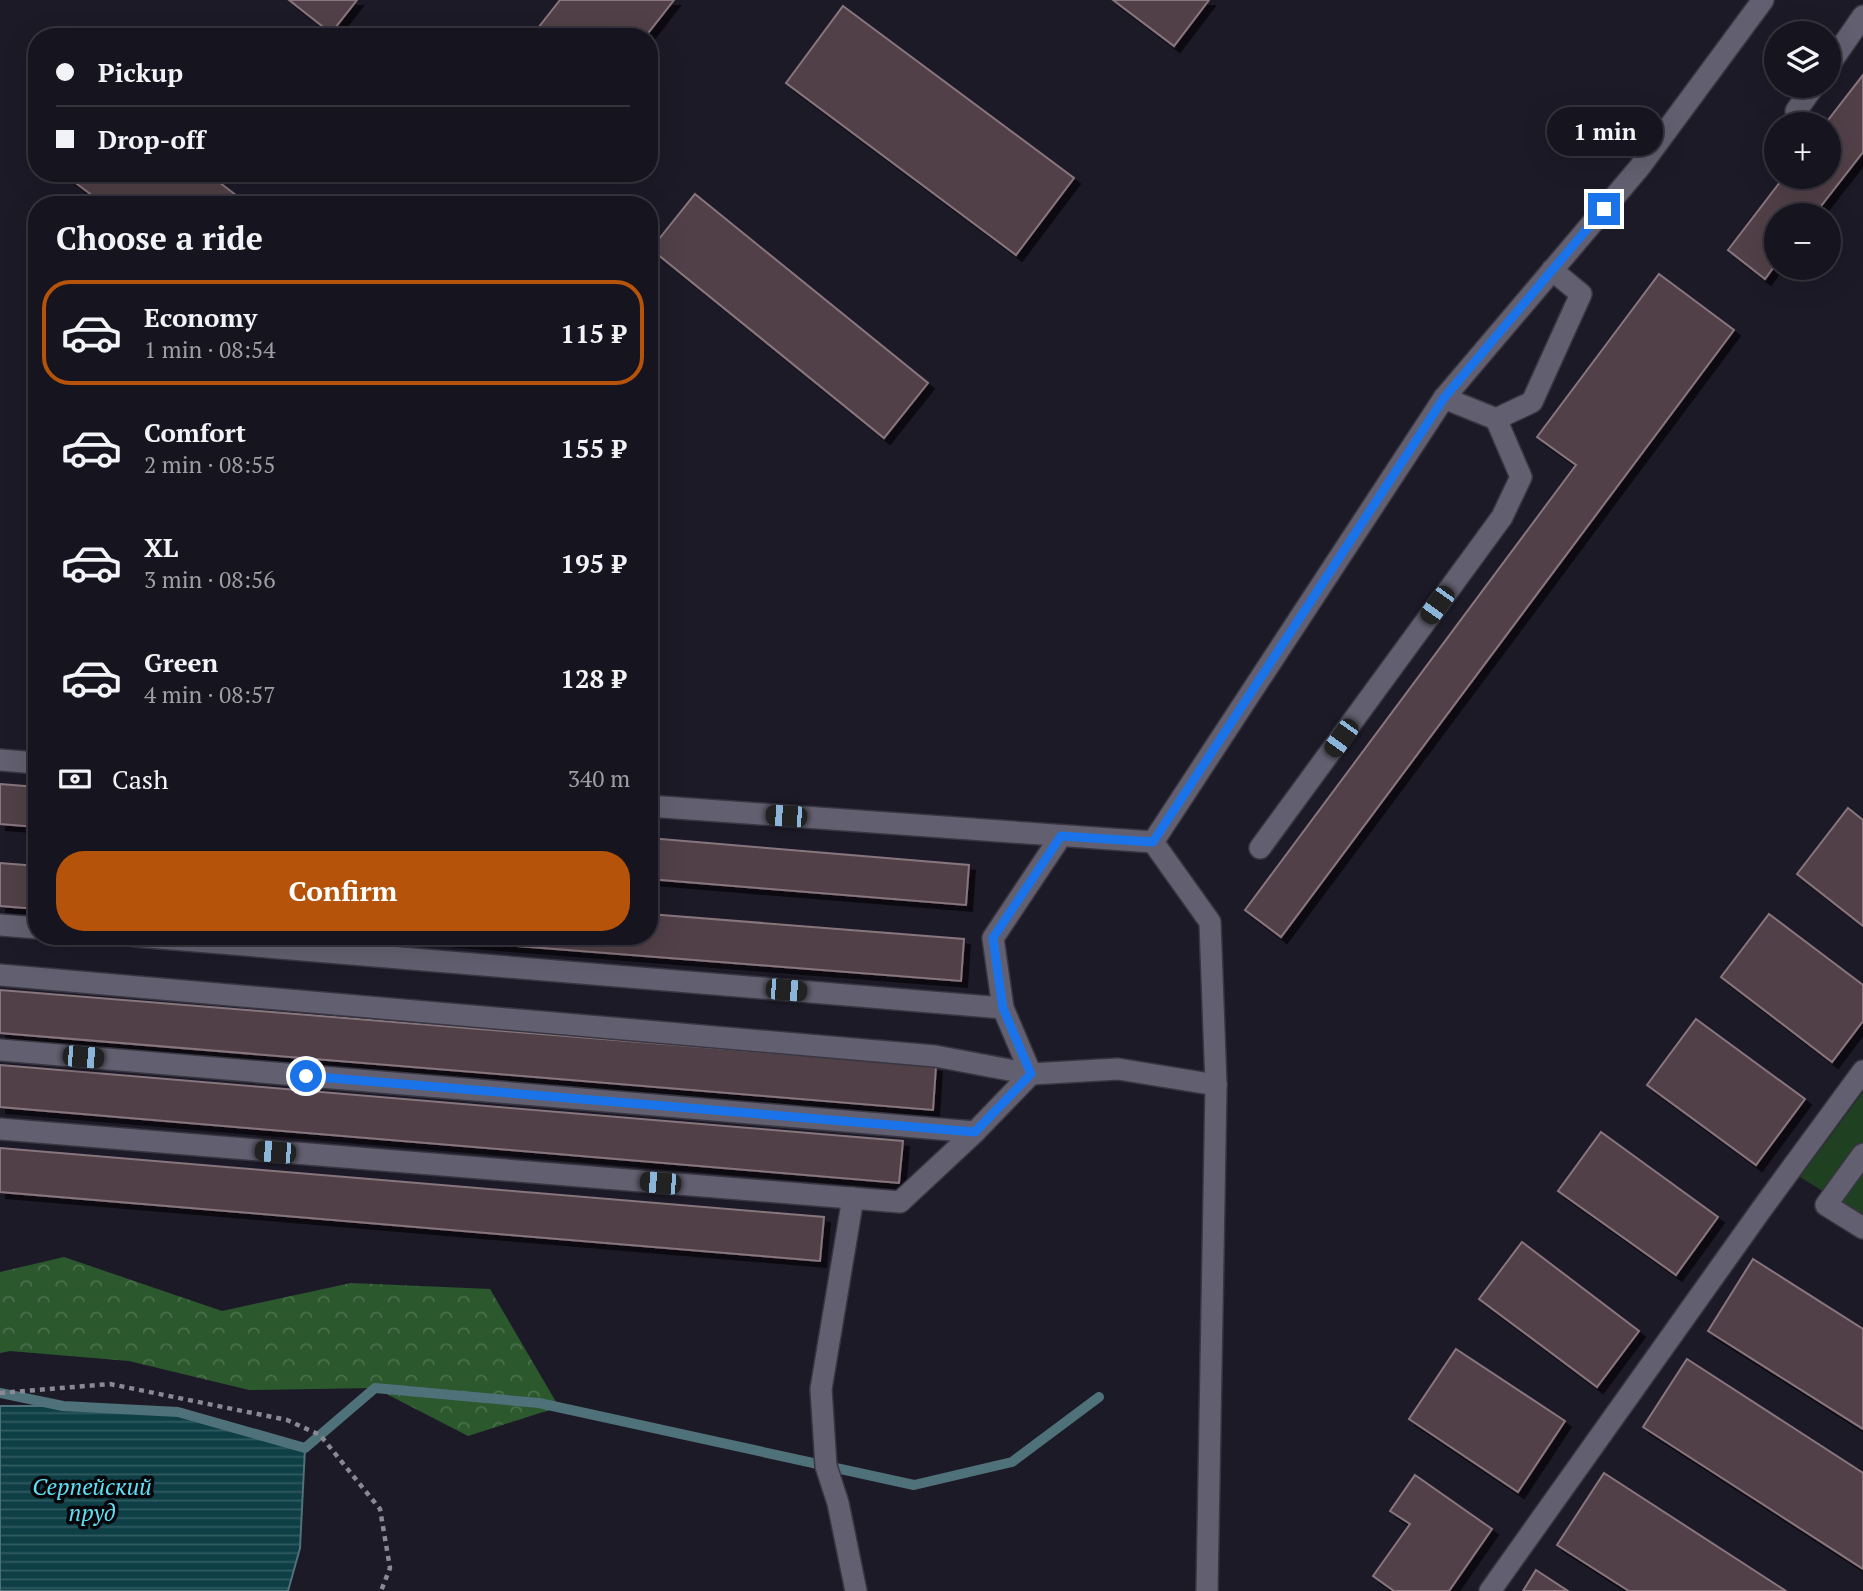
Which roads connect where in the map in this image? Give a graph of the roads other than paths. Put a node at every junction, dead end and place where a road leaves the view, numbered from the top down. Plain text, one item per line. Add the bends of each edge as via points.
1 (1763, 0) edge
2 (1863, 16) edge
3 (1841, 48) edge
4 (1805, 98) edge
5 (1796, 111) dead end
6 (1552, 270) junction
7 (1444, 398) junction
8 (1496, 419) junction
9 (0, 760) edge
10 (28, 762) edge
11 (658, 807) edge
12 (1061, 836) junction
13 (1153, 842) junction
14 (1260, 848) dead end
15 (0, 925) edge
16 (28, 927) edge
17 (244, 945) edge
18 (0, 975) edge
19 (1003, 1008) junction
20 (0, 1050) edge
21 (1863, 1071) edge
22 (1031, 1074) junction
23 (1216, 1084) junction
24 (0, 1129) edge
25 (975, 1132) junction
26 (1863, 1154) edge
27 (853, 1198) junction
28 (1863, 1228) edge
29 (856, 1591) edge
30 (1207, 1591) edge
31 (1490, 1591) edge

1 - 6 lane via 1639,168
2 - 3 lane
4 - 5 lane
6 - 7 lane
6 - 8 lane via 1581,293 1532,402
7 - 8 lane
7 - 13 lane
8 - 14 lane via 1521,477 1502,517
9 - 10 lane
11 - 12 lane
12 - 13 lane
12 - 19 lane via 993,938
13 - 23 lane via 1210,922
15 - 16 lane
17 - 19 lane
18 - 22 lane via 935,1056
19 - 22 lane
20 - 25 lane
21 - 31 lane
22 - 23 lane via 1118,1069
22 - 25 lane
23 - 30 lane
24 - 27 lane
25 - 27 lane via 900,1202
26 - 28 lane via 1826,1205
27 - 29 lane via 821,1389 826,1466

